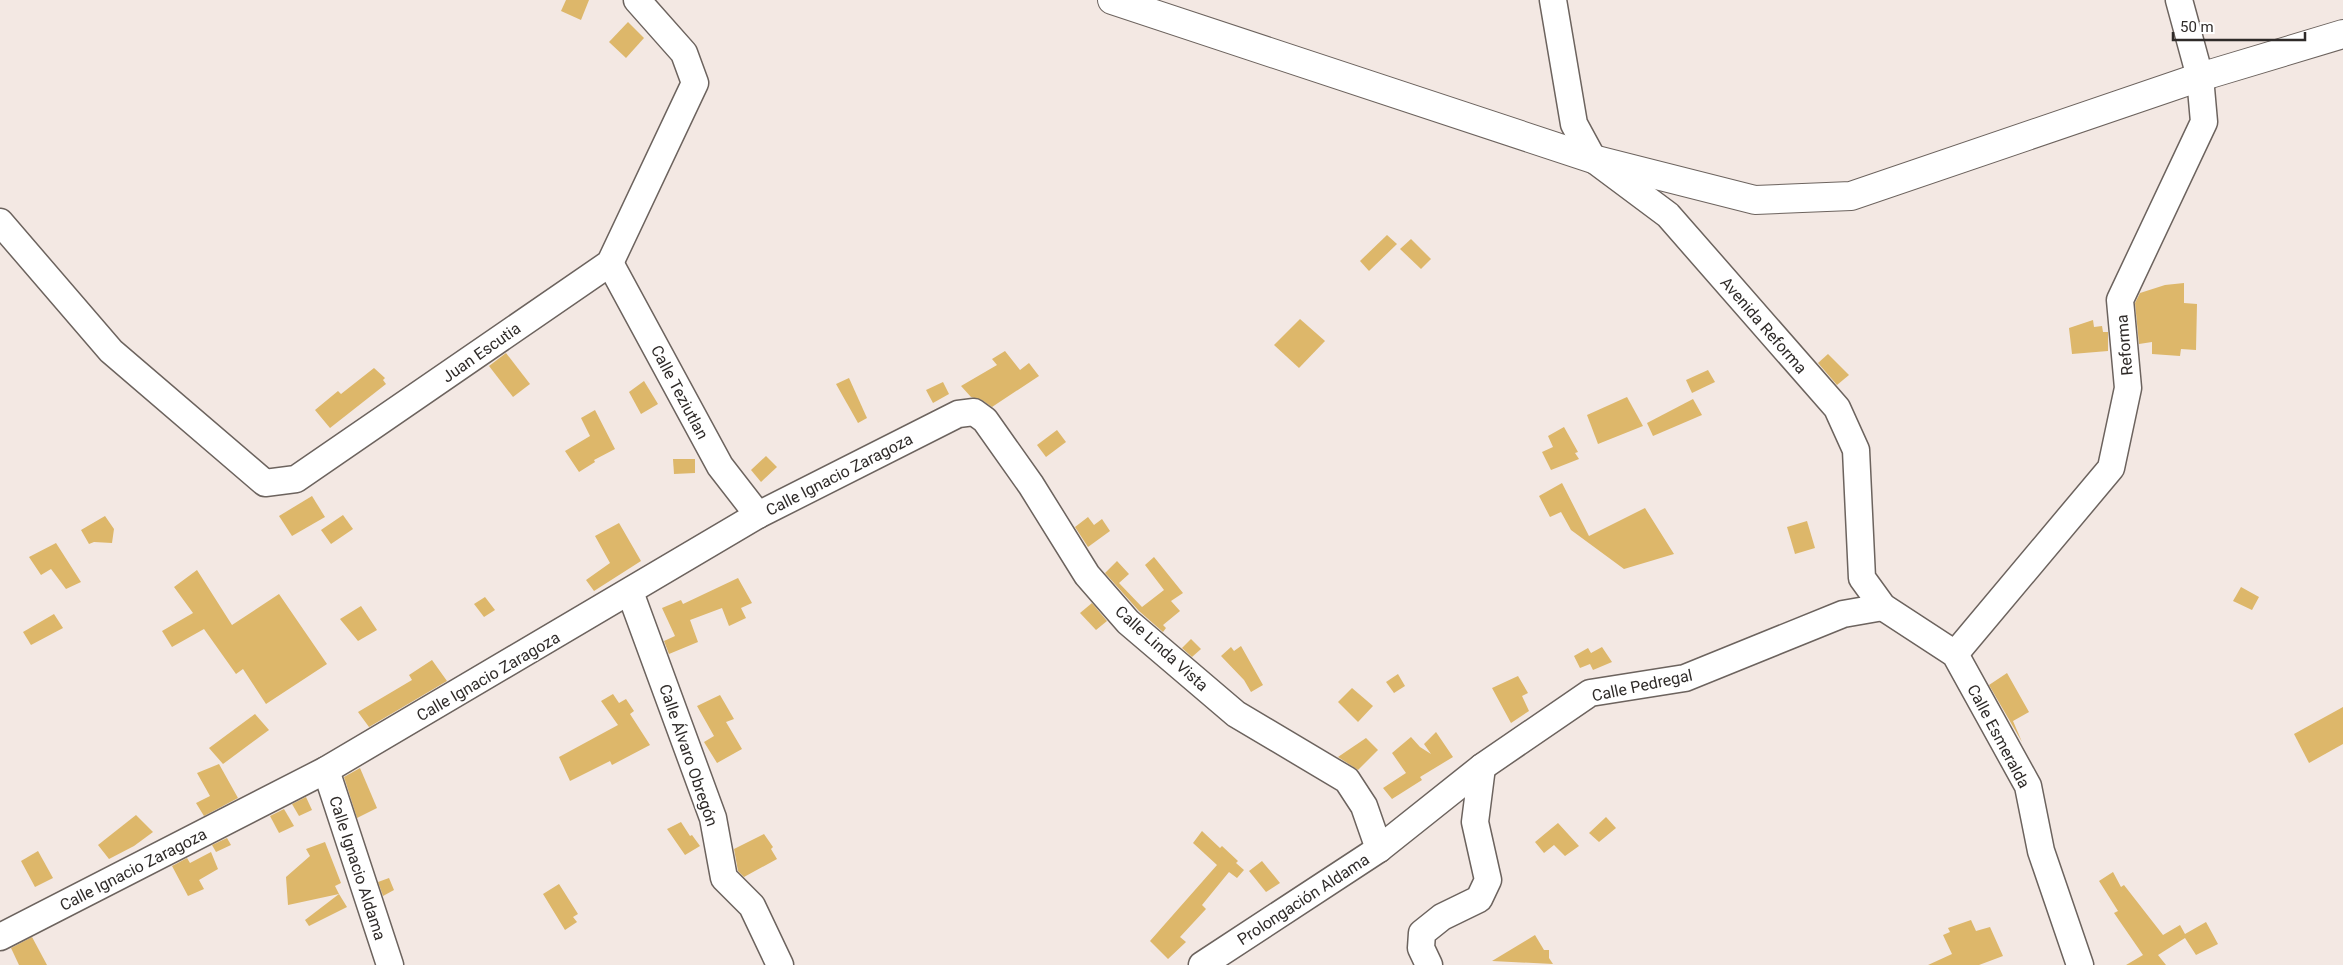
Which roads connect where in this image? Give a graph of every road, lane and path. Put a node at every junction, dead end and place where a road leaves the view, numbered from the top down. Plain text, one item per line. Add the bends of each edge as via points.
1 (637, 0) edge
2 (1112, 0) edge
3 (1553, 0) edge
4 (2179, 0) edge
5 (2343, 34) edge
6 (2200, 78) junction
7 (1593, 159) junction
8 (0, 222) edge
9 (610, 263) junction
10 (974, 412) joint
11 (758, 515) junction
12 (630, 592) junction
13 (1883, 607) junction
14 (1955, 654) junction
15 (1482, 767) junction
16 (326, 770) junction
17 (1379, 849) junction
18 (0, 937) edge
19 (390, 965) edge
20 (780, 965) edge
21 (1202, 965) edge
22 (1429, 965) edge
23 (2080, 965) edge

1 - 9 street via 684,53 695,83
2 - 7 main road
3 - 7 street, Avenida Reforma via 1574,124
4 - 6 street, Reforma
5 - 6 main road
6 - 7 main road via 1851,196 1755,200
6 - 14 street, Reforma via 2204,122 2120,300 2128,388 2111,468
7 - 13 street, Avenida Reforma via 1668,215 1837,408 1856,450 1862,578
8 - 9 street, Juan Escutia via 110,351 266,483 296,479
9 - 11 street, Calle Teziutlan via 720,466
10 - 11 street, Calle Ignacio Zaragoza via 958,414
10 - 17 street, Calle Linda Vista via 985,420 1031,485 1087,575 1128,622 1236,714 1347,780 1364,806
11 - 12 street, Calle Ignacio Zaragoza
12 - 16 street, Calle Ignacio Zaragoza
12 - 20 street, Calle Álvaro Obregón via 713,818 724,878 752,906
13 - 14 street, Avenida Reforma
13 - 15 street, Calle Pedregal via 1843,614 1685,678 1590,693
14 - 23 street, Calle Esmeralda via 2028,786 2041,851
15 - 17 street, Calle Pedregal
15 - 22 street via 1474,822 1488,880 1479,898 1442,917 1422,933 1421,948
16 - 18 street, Calle Ignacio Zaragoza
16 - 19 street, Calle Ignacio Aldama
17 - 21 street, Prolongación Aldama

